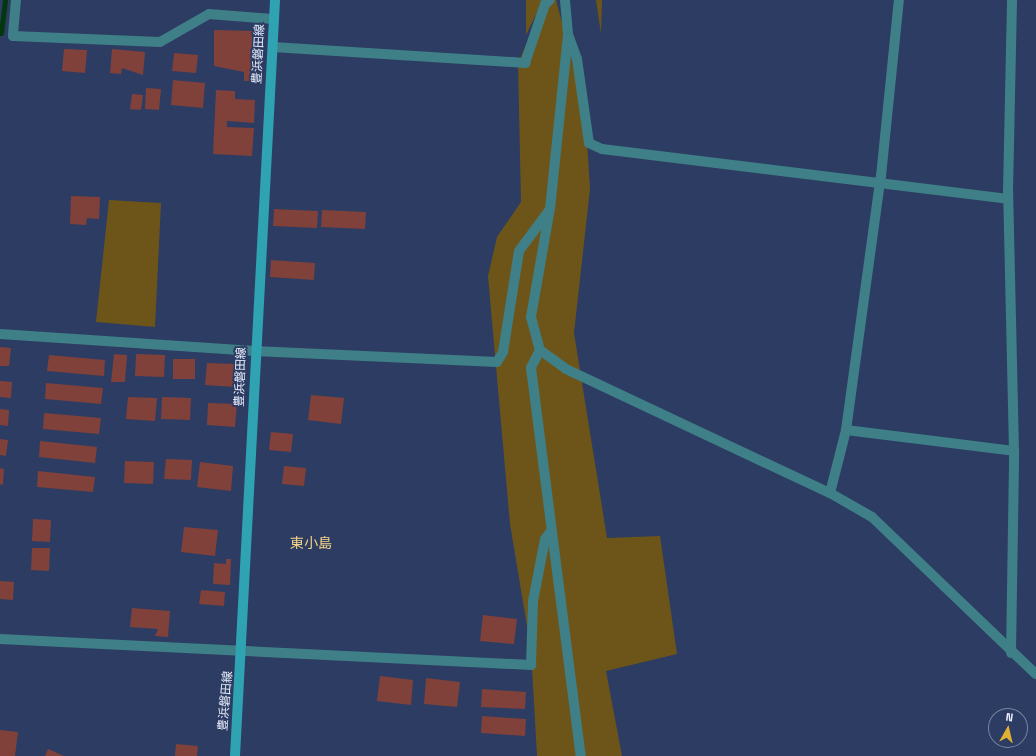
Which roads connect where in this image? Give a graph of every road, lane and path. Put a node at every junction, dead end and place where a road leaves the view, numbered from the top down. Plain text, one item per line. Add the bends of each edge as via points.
1 (16, 0) edge
2 (275, 0) edge
3 (550, 0) edge
4 (565, 0) edge
5 (899, 0) edge
6 (1012, 0) edge
7 (273, 19) junction
8 (568, 35) junction
9 (273, 47) junction
10 (880, 183) junction
11 (1008, 199) junction
12 (550, 208) junction
13 (0, 334) edge
14 (540, 350) junction
15 (254, 351) junction
16 (846, 430) junction
17 (1014, 451) junction
18 (830, 493) junction
19 (552, 530) junction
20 (0, 639) edge
21 (243, 653) junction
22 (1011, 653) junction
23 (1036, 674) edge
24 (235, 756) edge
25 (581, 756) edge

1 - 7 street via 13,36 160,42 209,14
2 - 7 main road, 豊浜磐田線
3 - 9 street via 545,4 526,63
4 - 8 street
5 - 10 street
6 - 11 street
7 - 9 main road, 豊浜磐田線
8 - 10 street via 577,59 589,142 602,149
8 - 12 street
9 - 15 main road, 豊浜磐田線
10 - 11 street
10 - 16 street
11 - 17 street
12 - 14 street via 531,317
12 - 15 street via 519,251 503,352 497,362
13 - 15 street
14 - 18 street via 566,369
14 - 19 street via 531,368
15 - 21 main road, 豊浜磐田線
16 - 17 street
16 - 18 street
17 - 22 street
18 - 22 street via 872,517
19 - 21 street via 545,539 533,601 531,665
19 - 25 street
20 - 21 street
21 - 24 main road, 豊浜磐田線
22 - 23 street

